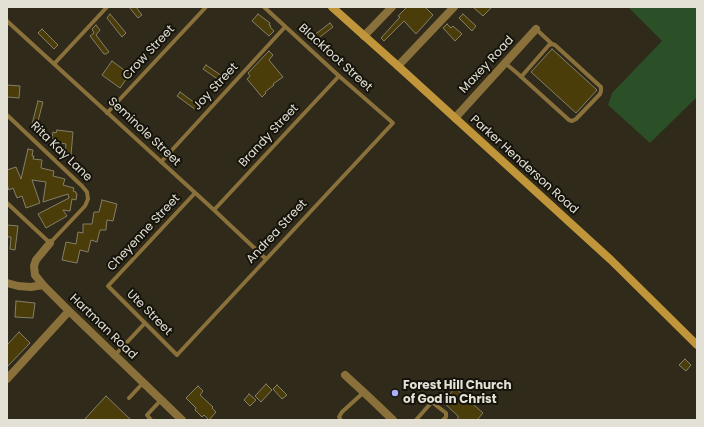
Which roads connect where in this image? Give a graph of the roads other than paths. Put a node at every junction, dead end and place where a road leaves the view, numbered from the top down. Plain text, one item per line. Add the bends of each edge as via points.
1 (107, 7) edge
2 (206, 7) edge
3 (264, 7) edge
4 (332, 7) edge
5 (392, 7) edge
6 (454, 7) edge
7 (7, 21) edge
8 (285, 27) junction
9 (536, 29) joint
10 (364, 36) junction
11 (552, 44) junction
12 (506, 63) junction
13 (54, 64) junction
14 (398, 66) junction
15 (339, 76) junction
16 (521, 77) junction
17 (107, 113) junction
18 (7, 115) edge
19 (455, 118) junction
20 (393, 123) joint
21 (161, 162) junction
22 (195, 193) junction
23 (7, 203) edge
24 (214, 210) junction
25 (50, 243) junction
26 (266, 259) junction
27 (7, 284) edge
28 (43, 285) junction
29 (108, 286) joint
30 (69, 311) junction
31 (144, 323) junction
32 (697, 345) edge
33 (114, 355) junction
34 (176, 355) joint
35 (345, 375) dead end
36 (7, 379) edge
37 (143, 383) junction
38 (364, 392) junction
39 (129, 398) dead end
40 (161, 400) junction
41 (151, 420) edge
42 (182, 420) edge
43 (340, 420) edge
44 (392, 420) edge
45 (416, 420) edge
46 (443, 420) edge

1 - 13 lane
2 - 17 lane, Crow Street
3 - 8 lane, Blackfoot Street
4 - 10 street, Parker Henderson Road
5 - 10 street
6 - 14 street
7 - 13 lane, Seminole Street
8 - 15 lane, Blackfoot Street
8 - 21 lane, Joy Street
9 - 11 lane
9 - 12 street, Maxey Road
10 - 14 street, Parker Henderson Road
11 - 16 lane
11 - 16 lane via 601,87 600,94 572,121
12 - 16 lane
12 - 19 street, Maxey Road
13 - 17 lane, Seminole Street
14 - 19 street, Parker Henderson Road
15 - 20 lane, Blackfoot Street
15 - 24 lane, Brandy Street
17 - 21 lane, Seminole Street
18 - 25 lane, Rita Kay Lane via 87,192 85,206
19 - 32 street, Parker Henderson Road via 611,260
20 - 26 lane, Andrea Street
21 - 22 lane, Seminole Street
22 - 24 lane, Seminole Street
22 - 29 lane, Cheyenne Street
23 - 25 lane
24 - 26 lane, Seminole Street
25 - 28 street, Hartman Road via 34,266 35,275
26 - 34 lane, Andrea Street
27 - 28 street via 31,287
28 - 30 street, Hartman Road
29 - 31 lane, Ute Street
30 - 33 street, Hartman Road
30 - 36 street
31 - 33 lane
31 - 34 lane, Ute Street
33 - 37 street, Hartman Road
35 - 38 street
37 - 39 lane
37 - 40 street, Hartman Road
38 - 43 lane via 342,412
38 - 44 street
40 - 41 lane via 147,415
40 - 42 street, Hartman Road
45 - 46 lane via 433,402 446,413

